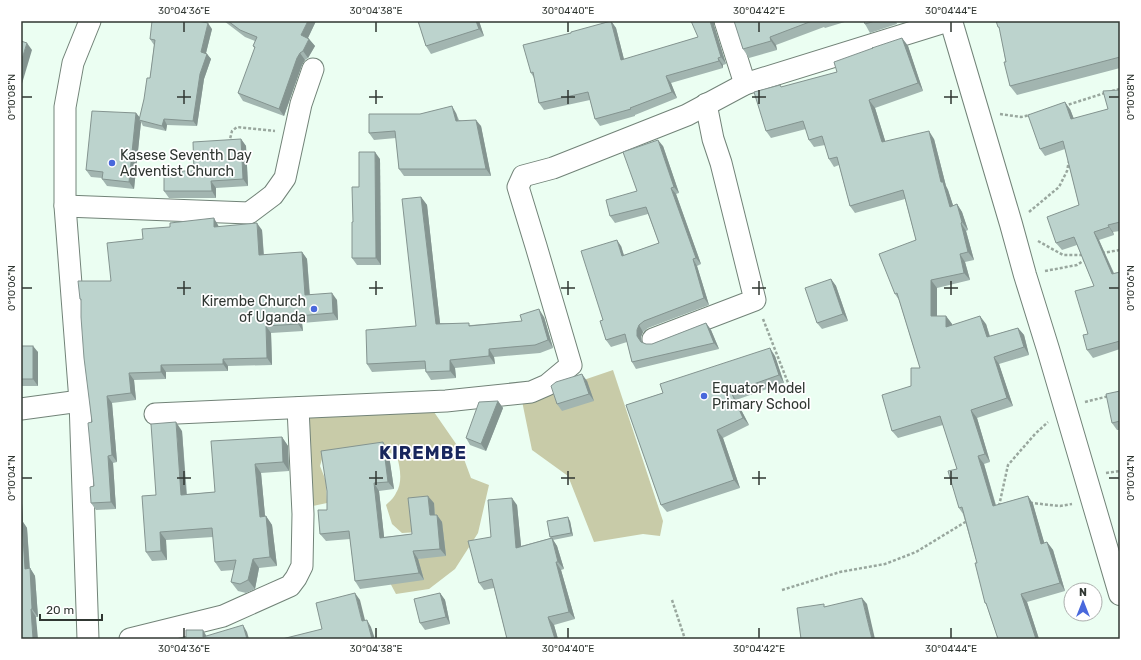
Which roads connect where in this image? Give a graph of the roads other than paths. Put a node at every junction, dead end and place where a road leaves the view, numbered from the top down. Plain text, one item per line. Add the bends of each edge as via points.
1 (90, 21) edge
2 (725, 21) edge
3 (948, 21) edge
4 (951, 21) edge
5 (314, 69) dead end
6 (746, 84) junction
7 (706, 104) junction
8 (65, 206) junction
9 (653, 339) dead end
10 (80, 401) junction
11 (298, 408) junction
12 (21, 409) edge
13 (155, 414) dead end
14 (1120, 594) edge
15 (88, 639) edge
16 (130, 639) edge

1 - 8 street via 73,63 65,107
2 - 6 street
3 - 6 street
4 - 14 street
5 - 8 street via 301,104 285,178 273,196 249,213
6 - 7 street
7 - 9 street via 756,300
7 - 11 street via 687,115 553,168 523,176 518,187 571,365 547,385 531,392 446,401
8 - 10 street
10 - 12 street
10 - 15 street
11 - 13 street
11 - 16 street via 303,514 302,566 296,578 290,586 223,616

